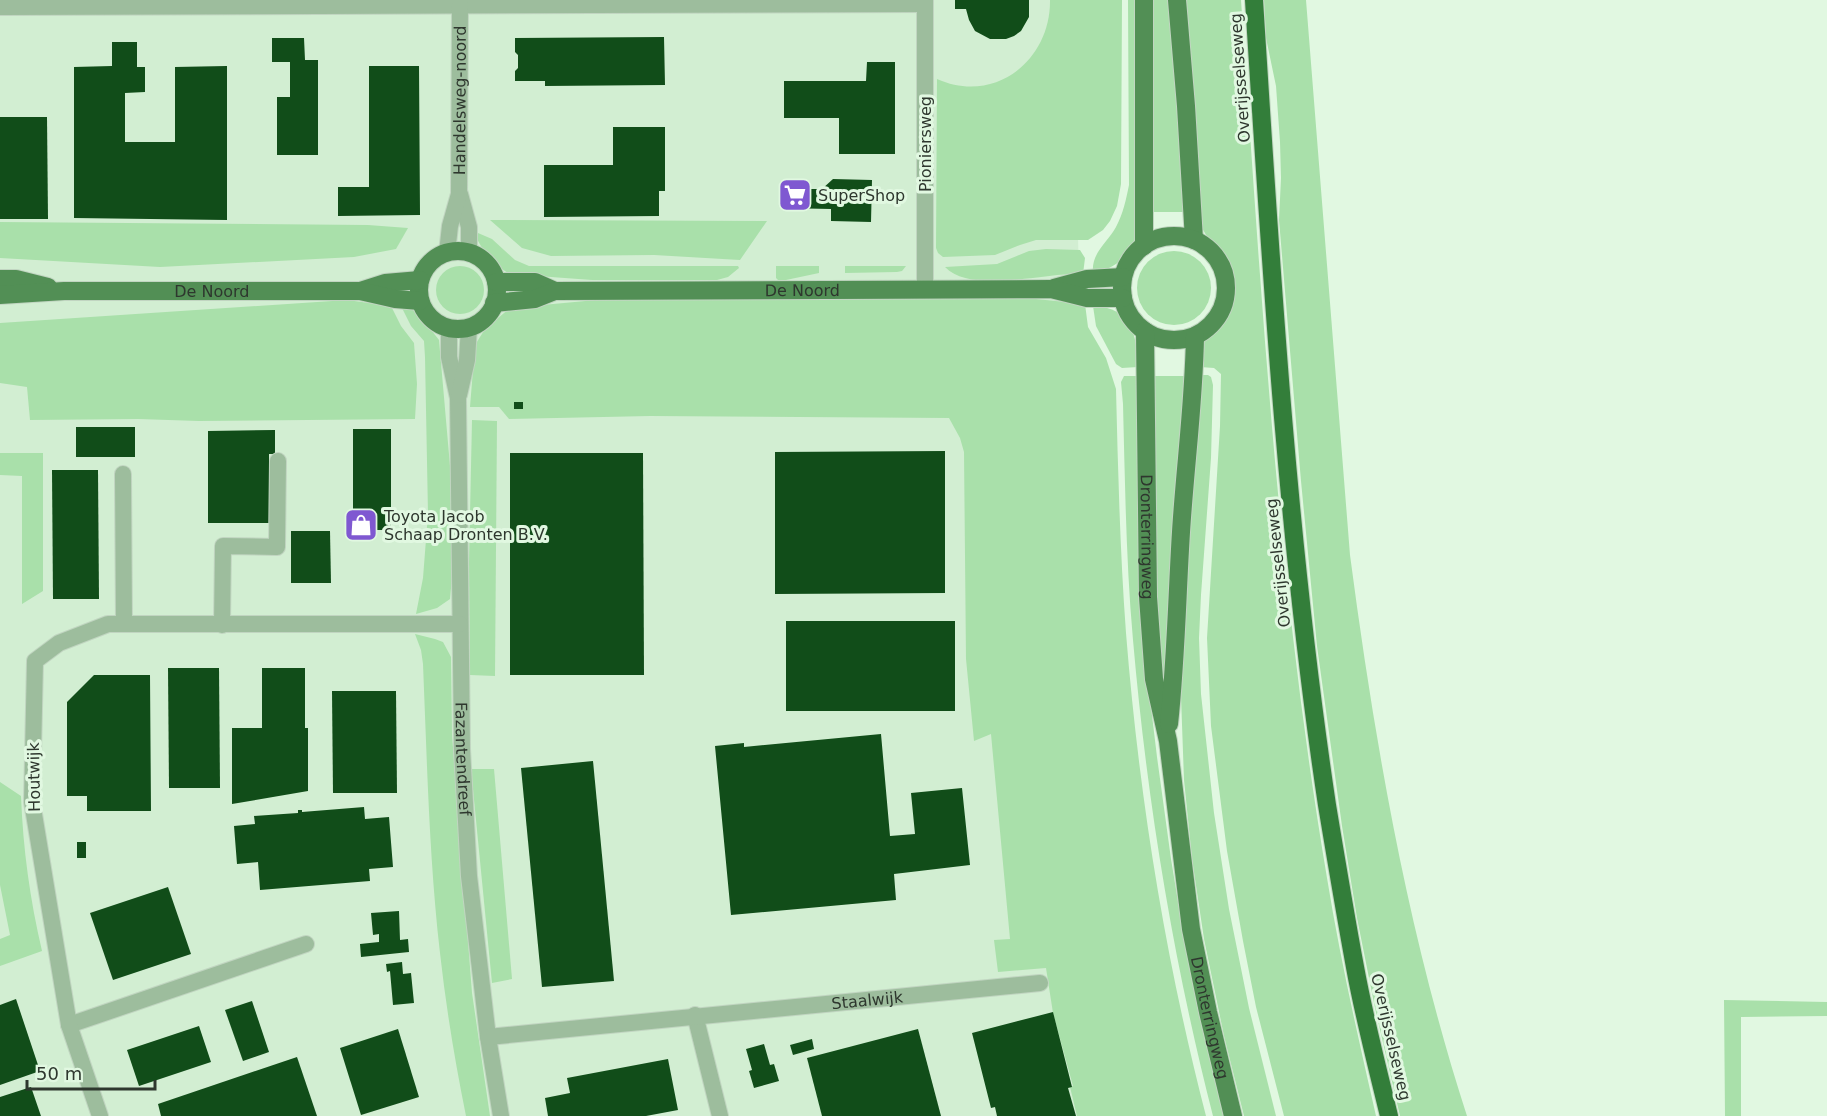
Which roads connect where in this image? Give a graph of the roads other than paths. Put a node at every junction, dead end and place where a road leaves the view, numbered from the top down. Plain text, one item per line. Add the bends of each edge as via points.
1 (1144, 0) edge
2 (1177, 0) edge
3 (1254, 0) edge
4 (925, 2) edge
5 (350, 3) edge
6 (460, 5) junction
7 (0, 7) edge
8 (459, 194) junction
9 (1194, 240) junction
10 (1144, 246) junction
11 (447, 253) junction
12 (469, 253) junction
13 (1123, 277) junction
14 (0, 279) edge
15 (420, 280) junction
16 (496, 282) junction
17 (924, 289) junction
18 (1051, 289) junction
19 (64, 291) junction
20 (360, 291) junction
21 (555, 291) junction
22 (0, 295) edge
23 (1123, 298) junction
24 (420, 301) junction
25 (494, 303) junction
26 (469, 327) junction
27 (449, 328) junction
28 (1144, 331) junction
29 (1195, 336) junction
30 (458, 398) junction
31 (278, 461) dead end
32 (123, 474) dead end
33 (124, 624) junction
34 (460, 624) junction
35 (222, 625) junction
36 (1168, 741) junction
37 (306, 944) dead end
38 (1040, 983) dead end
39 (695, 1015) junction
40 (69, 1025) junction
41 (488, 1037) junction
42 (100, 1116) edge
43 (501, 1116) edge
44 (720, 1116) edge
45 (1233, 1116) edge
46 (1389, 1116) edge

1 - 10 main road
2 - 9 main road
3 - 46 highway, Overijsselseweg via 1287,466 1307,656 1355,968
4 - 6 street, Handelsweg-noord
4 - 17 street, Pioniersweg
5 - 6 street, Handelsweg-noord
5 - 7 street, Handelsweg-noord
6 - 8 street, Handelsweg-noord
8 - 11 street, Handelsweg-noord
8 - 12 street, Handelsweg-noord via 469,227
9 - 10 main road via 1168,237
9 - 29 main road via 1220,264 1226,288 1221,311 1210,326
10 - 13 main road via 1134,254
11 - 12 main road
11 - 15 main road via 433,260
12 - 16 main road via 486,264
13 - 18 main road, De Noord via 1087,279
13 - 23 main road
14 - 19 main road, De Noord
15 - 20 main road, De Noord via 385,283
15 - 24 main road
16 - 21 main road, De Noord via 535,282
16 - 25 main road
17 - 18 main road, De Noord
17 - 21 main road, De Noord
18 - 23 main road, De Noord via 1087,298
19 - 20 main road, De Noord
19 - 22 main road, De Noord
20 - 24 main road, De Noord
21 - 25 main road, De Noord via 535,299
23 - 28 main road via 1127,311
24 - 27 main road via 434,321
25 - 26 main road via 487,316
26 - 27 main road
26 - 30 street, Fazantendreef via 467,360
27 - 30 street, Fazantendreef via 449,357
28 - 29 main road via 1161,339
28 - 36 main road, Dronterringweg via 1148,597 1154,679
29 - 36 main road, Dronterringweg
30 - 34 street, Fazantendreef
31 - 35 street via 277,547 223,546
32 - 33 street
33 - 35 street, Houtwijk
33 - 40 street, Houtwijk via 108,624 59,643 35,661 32,802
34 - 35 street, Houtwijk
34 - 41 street, Fazantendreef via 469,876
36 - 45 main road, Dronterringweg via 1191,929
37 - 40 street
38 - 39 street, Staalwijk
39 - 41 street, Staalwijk
39 - 44 street
40 - 42 street, Houtwijk
41 - 43 street, Fazantendreef

